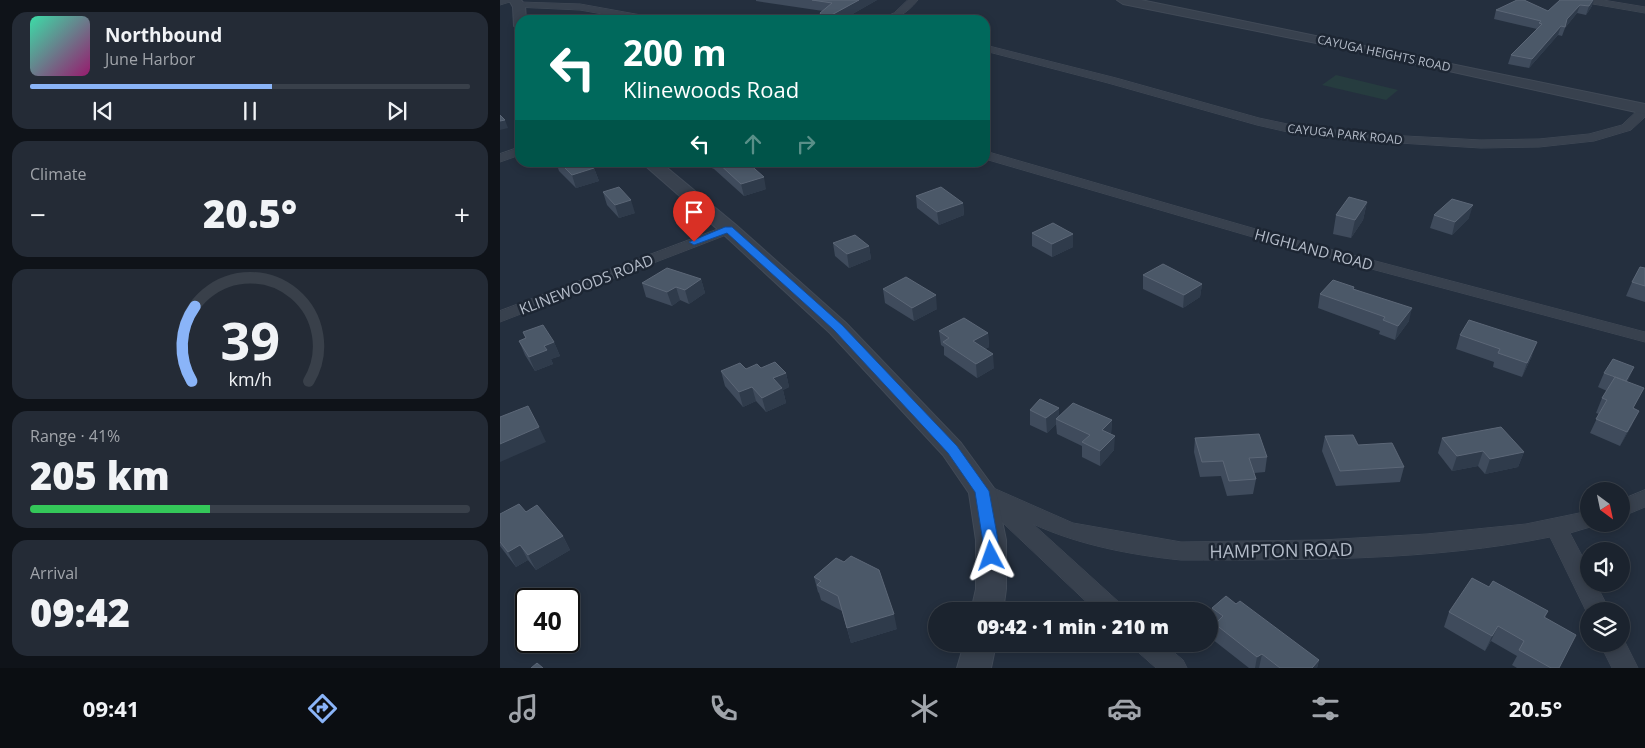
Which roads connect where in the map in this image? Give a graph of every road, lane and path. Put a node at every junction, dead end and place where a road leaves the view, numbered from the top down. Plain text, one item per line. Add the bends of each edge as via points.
1 (913, 0) edge
2 (1123, 0) edge
3 (1587, 0) edge
4 (500, 2) edge
5 (515, 2) edge
6 (1645, 10) edge
7 (518, 15) edge
8 (624, 15) edge
9 (898, 15) edge
10 (990, 49) edge
11 (1645, 110) edge
12 (515, 153) edge
13 (990, 157) edge
14 (500, 158) edge
15 (655, 167) edge
16 (728, 229) junction
17 (500, 317) edge
18 (1645, 337) edge
19 (982, 491) junction
20 (1645, 498) edge
21 (1630, 505) edge
22 (1580, 522) edge
23 (1557, 529) junction
24 (988, 602) edge
25 (1102, 602) edge
26 (1594, 602) edge
27 (978, 652) edge
28 (1156, 652) edge
29 (1617, 652) edge
30 (974, 668) edge
31 (1174, 668) edge
32 (1625, 668) edge

1 - 9 street
2 - 11 street, CAYUGA HEIGHTS ROAD via 1376,50
3 - 6 street
4 - 5 street
5 - 7 street
5 - 8 street via 580,7
10 - 11 street, CAYUGA PARK ROAD via 1274,126 1368,138 1454,143 1546,144 1576,141 1630,126 1641,120
12 - 14 street
13 - 18 street, HIGHLAND ROAD via 1268,237
15 - 16 street
16 - 17 street, KLINEWOODS ROAD
16 - 19 street via 844,334 930,423
19 - 23 street, HAMPTON ROAD via 1069,531 1181,551 1370,548
19 - 24 street via 991,540
19 - 25 street
20 - 21 street
22 - 23 street, HAMPTON ROAD
23 - 26 street
27 - 30 street
28 - 31 street
29 - 32 street

